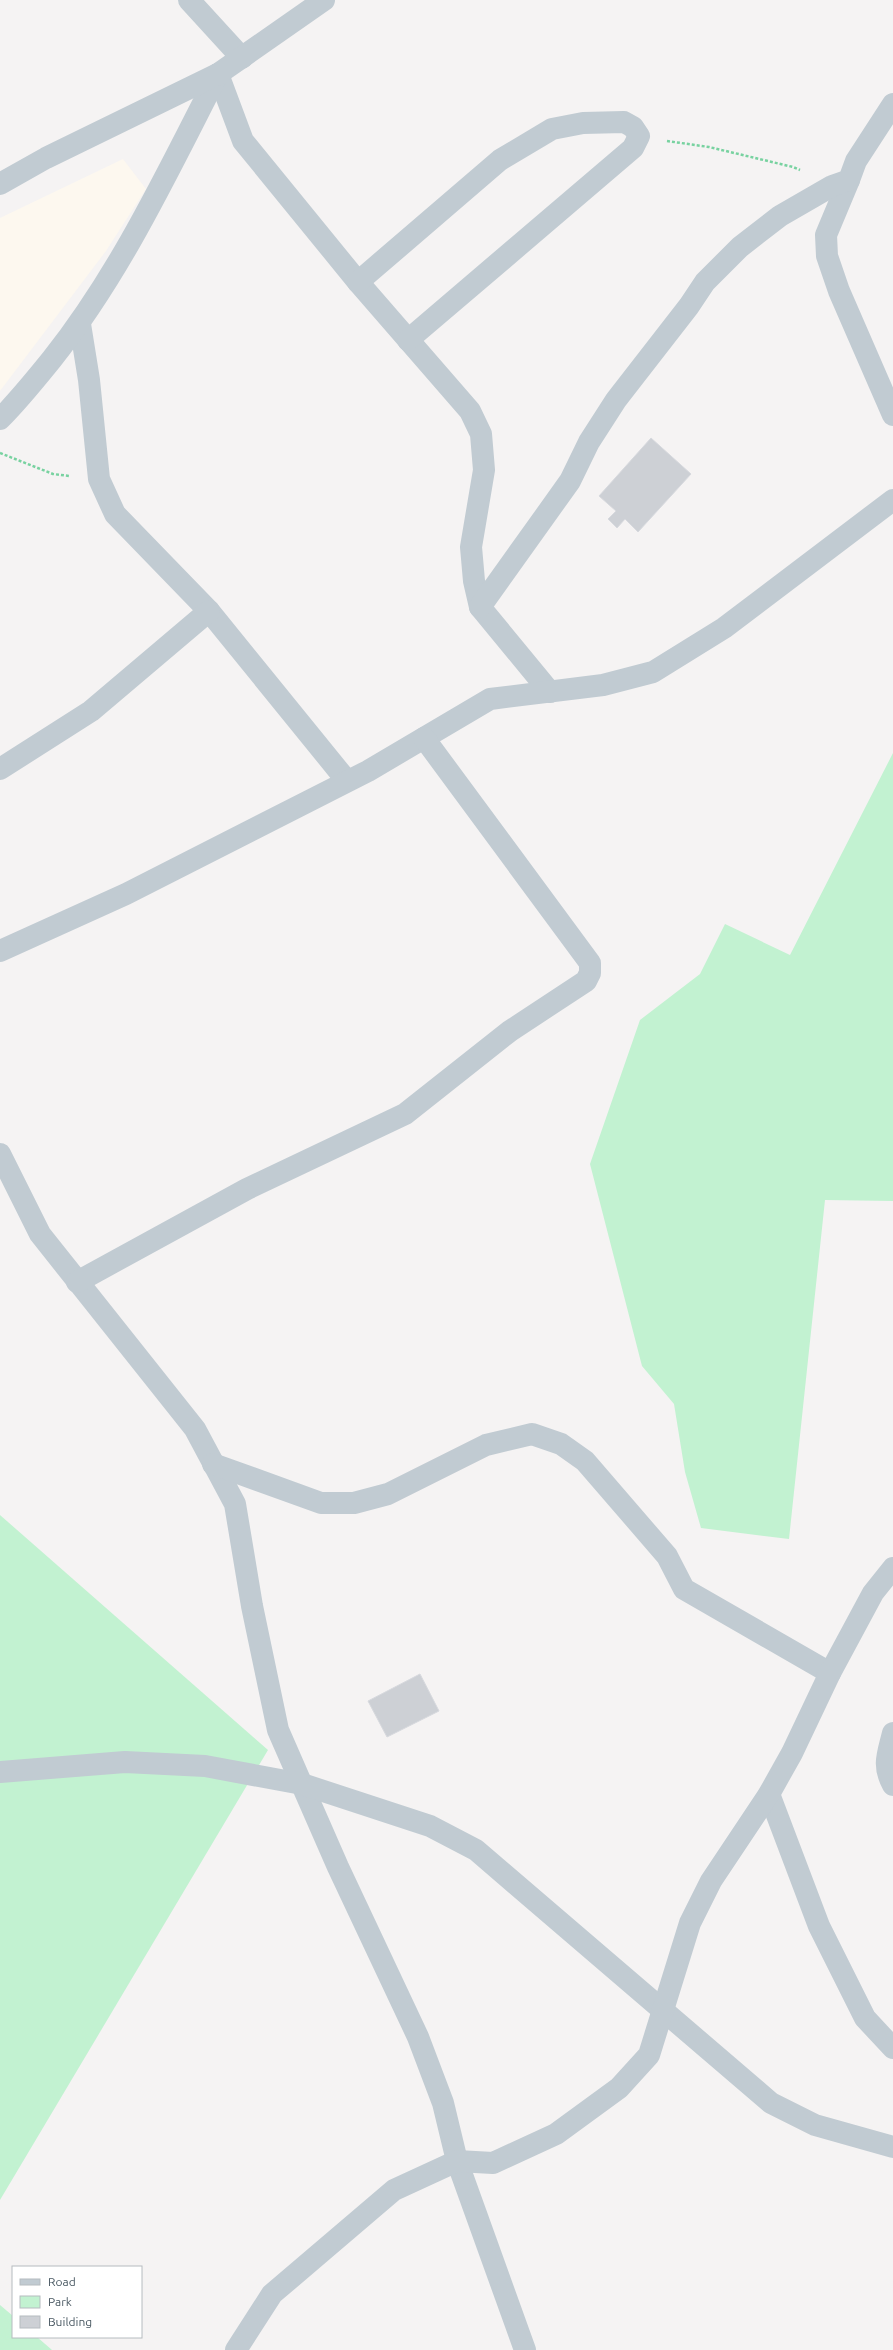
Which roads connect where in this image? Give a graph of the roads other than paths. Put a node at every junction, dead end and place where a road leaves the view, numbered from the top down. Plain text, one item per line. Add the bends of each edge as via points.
1 (189, 0) edge
2 (324, 0) edge
3 (242, 58) junction
4 (218, 74) junction
5 (893, 104) edge
6 (841, 183) junction
7 (0, 184) edge
8 (358, 282) junction
9 (80, 324) junction
10 (408, 340) junction
11 (893, 415) edge
12 (0, 419) edge
13 (893, 500) edge
14 (480, 607) junction
15 (208, 611) junction
16 (550, 692) junction
17 (424, 738) junction
18 (0, 769) edge
19 (347, 781) junction
20 (0, 951) edge
21 (0, 1154) edge
22 (77, 1282) junction
23 (213, 1464) junction
24 (893, 1568) edge
25 (830, 1673) junction
26 (893, 1733) edge
27 (0, 1772) edge
28 (302, 1784) junction
29 (893, 1785) edge
30 (769, 1794) junction
31 (662, 2011) junction
32 (893, 2048) edge
33 (893, 2148) edge
34 (457, 2161) junction
35 (236, 2350) edge
36 (526, 2350) edge

1 - 3 street
2 - 3 street
3 - 4 street
4 - 7 street via 46,158
4 - 8 street via 243,141
4 - 9 street via 136,235
5 - 6 street
6 - 11 street via 826,235 827,256 839,291
6 - 14 street via 780,216 740,247 705,282 685,312 616,400 589,442 570,481
8 - 10 street
8 - 10 street via 500,160 552,130 583,123 624,122 633,127 639,136 633,148
9 - 12 street via 18,402
9 - 15 street via 89,380 99,479 115,514
10 - 14 street via 470,412 481,434 484,470 471,547 474,581
13 - 16 street via 724,628 653,672 603,685
14 - 16 street
15 - 18 street via 91,711
15 - 19 street
16 - 17 street via 490,699
17 - 19 street
17 - 22 street via 590,963 590,973 586,981 510,1031 405,1114 247,1189
19 - 20 street via 126,894
21 - 22 street via 40,1234
22 - 23 street via 195,1429
23 - 25 street via 321,1503 354,1503 388,1494 486,1445 532,1434 561,1444 585,1461 667,1556 684,1589
23 - 28 street via 235,1504 252,1606 278,1730
24 - 25 street via 873,1593
25 - 30 street via 792,1753
26 - 29 street via 886,1762 887,1773
27 - 28 street via 125,1762 205,1766
28 - 31 street via 430,1826 476,1850
28 - 34 street via 418,2037 443,2103
30 - 31 street via 711,1880 690,1923
30 - 32 street via 828,1946 864,2018
31 - 33 street via 771,2103 815,2124
31 - 34 street via 649,2054 619,2088 556,2134 493,2163
34 - 35 street via 394,2190 272,2294
34 - 36 street

